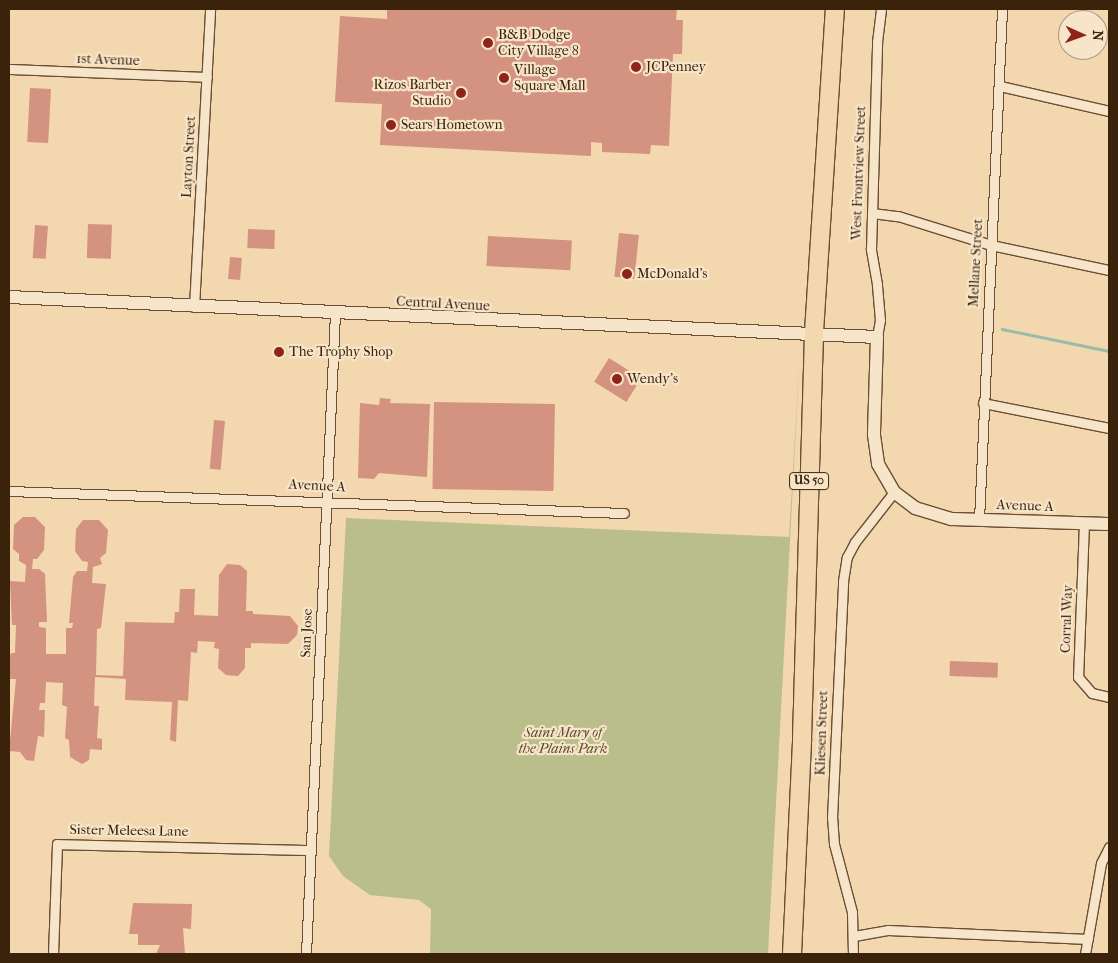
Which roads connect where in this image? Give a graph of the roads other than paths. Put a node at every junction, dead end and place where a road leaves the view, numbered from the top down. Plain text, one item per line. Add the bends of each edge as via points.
1 (210, 9) edge
2 (835, 9) edge
3 (882, 9) edge
4 (1002, 9) edge
5 (9, 70) edge
6 (207, 77) junction
7 (1000, 86) junction
8 (1109, 111) edge
9 (872, 213) junction
10 (991, 245) junction
11 (1109, 270) edge
12 (9, 297) edge
13 (194, 307) junction
14 (335, 314) junction
15 (814, 332) junction
16 (876, 337) junction
17 (983, 403) junction
18 (1109, 428) edge
19 (9, 491) edge
20 (894, 492) junction
21 (326, 502) junction
22 (624, 513) dead end
23 (979, 520) junction
24 (1084, 523) junction
25 (1109, 524) edge
26 (1109, 697) edge
27 (1109, 847) edge
28 (311, 850) junction
29 (854, 936) junction
30 (1088, 939) junction
31 (53, 954) edge
32 (306, 954) edge
33 (792, 954) edge
34 (853, 954) edge
35 (1085, 954) edge

1 - 6 street, Layton Street
2 - 15 highway, US 50
3 - 9 street, West Frontview Street via 877,42
4 - 7 street, Mellane Street
5 - 6 street, 1st Avenue
6 - 13 street, Layton Street
7 - 8 street
7 - 10 street, Mellane Street
9 - 10 street via 898,216
9 - 16 street, West Frontview Street via 871,249 880,320
10 - 11 street
10 - 17 street, Mellane Street
12 - 13 street, Central Avenue
13 - 14 street, Central Avenue
14 - 15 street, Central Avenue
14 - 21 street, San Jose
15 - 16 street, Central Avenue
15 - 33 highway, US 50
16 - 20 street via 874,435 878,464
17 - 18 street
17 - 23 street, Mellane Street
19 - 21 street, Avenue A
20 - 23 street, Avenue A via 915,508 940,517
20 - 29 street, Kliesen Street via 847,557 838,660 832,818 834,844 852,912
21 - 22 street, Avenue A
21 - 28 street, San Jose
23 - 24 street, Avenue A
24 - 25 street, Avenue A
24 - 26 street, Corral Way via 1078,677 1092,693
27 - 30 street via 1102,863
28 - 31 street, Sister Meleesa Lane via 57,844
28 - 32 street, San Jose
29 - 30 street via 888,930
29 - 34 street, Kliesen Street
30 - 35 street

